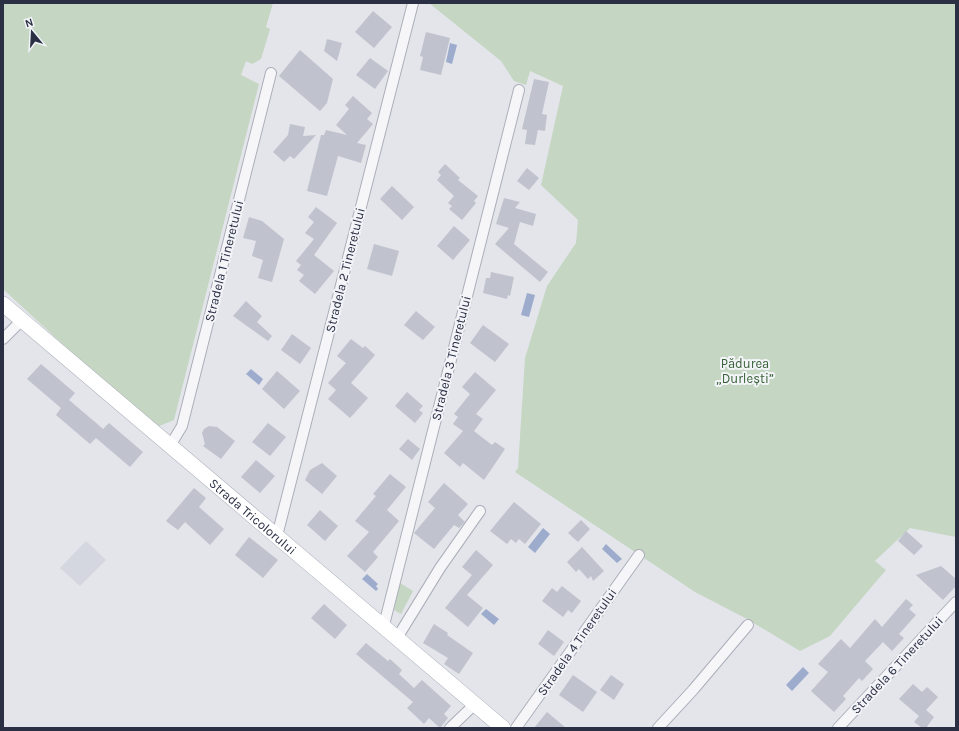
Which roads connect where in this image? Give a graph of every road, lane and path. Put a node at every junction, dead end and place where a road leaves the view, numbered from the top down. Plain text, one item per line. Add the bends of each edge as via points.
1 (413, 3) edge
2 (271, 73) dead end
3 (519, 90) dead end
4 (3, 304) edge
5 (22, 320) junction
6 (3, 339) edge
7 (170, 446) junction
8 (480, 511) dead end
9 (277, 536) junction
10 (639, 555) dead end
11 (956, 602) edge
12 (384, 625) junction
13 (748, 625) dead end
14 (397, 638) junction
15 (475, 704) junction
16 (450, 728) edge
17 (503, 728) edge
18 (516, 728) edge
19 (658, 728) edge
20 (838, 728) edge

1 - 9 street, Stradela 2 Tineretului
2 - 7 street, Stradela 1 Tineretului via 182,426
3 - 12 street, Stradela 3 Tineretului
4 - 5 street, Strada Tricolorului
5 - 6 street
5 - 7 street, Strada Tricolorului
7 - 9 street, Strada Tricolorului
8 - 14 street via 440,568
9 - 12 street, Strada Tricolorului
10 - 18 street, Stradela 4 Tineretului
11 - 20 street, Stradela 6 Tineretului
12 - 14 street, Strada Tricolorului
13 - 19 street
14 - 15 street, Strada Tricolorului
15 - 16 street
15 - 17 street, Strada Tricolorului

